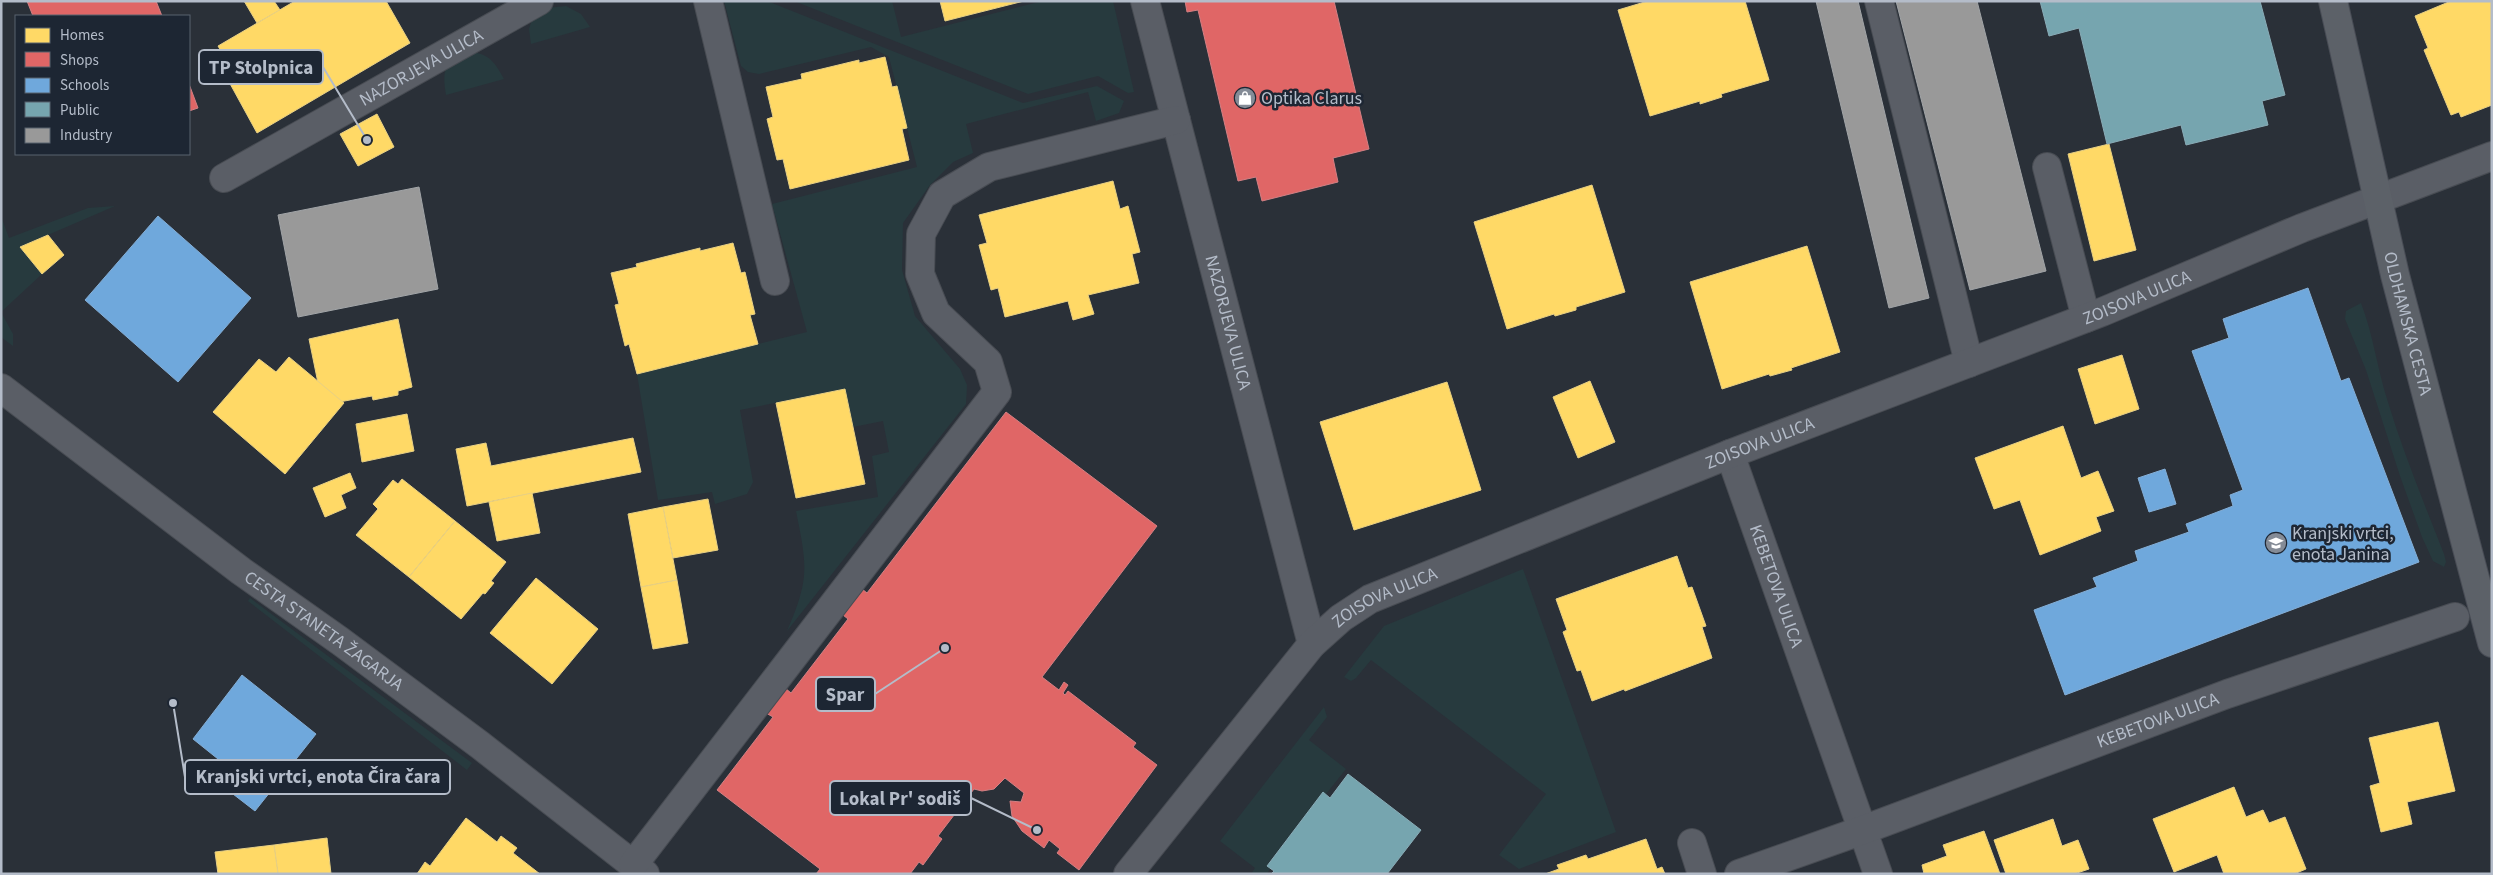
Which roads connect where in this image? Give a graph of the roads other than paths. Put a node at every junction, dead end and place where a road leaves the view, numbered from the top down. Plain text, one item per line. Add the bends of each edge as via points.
1 (539, 1) edge
2 (708, 1) edge
3 (1145, 1) edge
4 (1879, 1) edge
5 (2333, 1) edge
6 (1176, 120) junction
7 (2492, 156) edge
8 (2047, 167) dead end
9 (224, 178) dead end
10 (2377, 200) junction
11 (775, 281) dead end
12 (2086, 318) junction
13 (1969, 363) junction
14 (1, 388) edge
15 (1730, 454) junction
16 (2455, 617) dead end
17 (2492, 643) edge
18 (1312, 644) junction
19 (1863, 830) junction
20 (1692, 843) dead end
21 (639, 869) edge
22 (1128, 874) edge
23 (1702, 874) edge
24 (1739, 874) edge
25 (1878, 874) edge

1 - 9 street, NAZORJEVA ULICA
2 - 11 street
3 - 6 street, NAZORJEVA ULICA
4 - 13 street
5 - 10 main road, OLDHAMSKA CESTA
6 - 18 street, NAZORJEVA ULICA
6 - 21 street via 990,167 942,195 921,234 920,274 936,313 988,362 997,392
7 - 10 street, ZOISOVA ULICA
8 - 12 street
10 - 12 street, ZOISOVA ULICA
10 - 17 main road, OLDHAMSKA CESTA
12 - 13 street, ZOISOVA ULICA
13 - 15 street, ZOISOVA ULICA
14 - 21 street, CESTA STANETA ŽAGARJA via 242,571 472,739
15 - 18 street, ZOISOVA ULICA via 1385,592 1341,618
15 - 19 street, KEBETOVA ULICA
16 - 19 street, KEBETOVA ULICA via 2227,694
18 - 22 street, ZOISOVA ULICA
19 - 24 street, KEBETOVA ULICA
19 - 25 street, KEBETOVA ULICA
20 - 23 street

